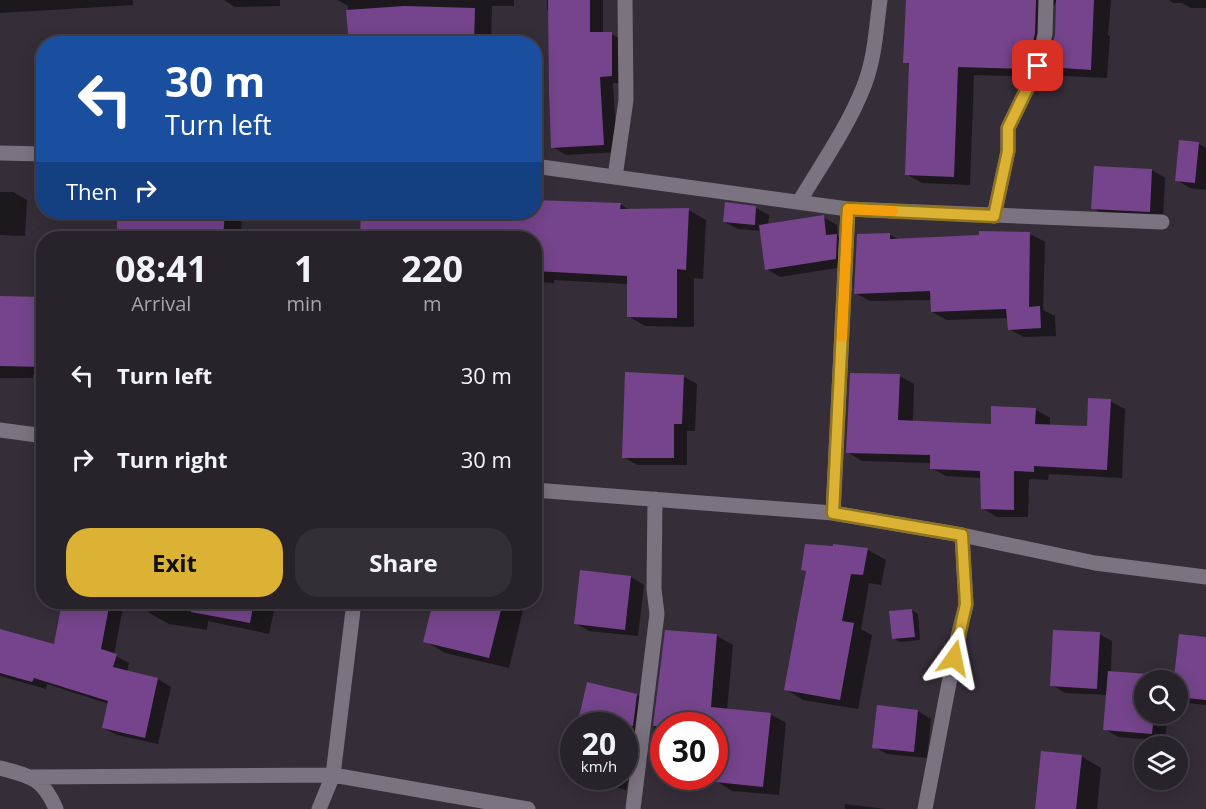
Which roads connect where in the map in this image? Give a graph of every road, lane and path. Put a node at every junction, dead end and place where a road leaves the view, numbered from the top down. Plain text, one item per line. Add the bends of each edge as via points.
1 (625, 0) edge
2 (880, 0) edge
3 (1046, 0) edge
4 (0, 153) edge
5 (36, 154) edge
6 (542, 167) edge
7 (615, 177) junction
8 (799, 202) junction
9 (848, 209) junction
10 (994, 216) junction
11 (1161, 222) dead end
12 (0, 430) edge
13 (36, 434) edge
14 (542, 491) edge
15 (656, 500) junction
16 (833, 513) junction
17 (962, 535) junction
18 (1206, 577) edge
19 (353, 609) edge
20 (0, 768) edge
21 (333, 775) junction
22 (33, 777) junction
23 (56, 809) edge
24 (319, 809) edge
25 (528, 809) edge
26 (633, 809) edge
27 (926, 809) edge

1 - 7 street via 626,100
2 - 8 street via 874,52 864,86
3 - 10 street via 1045,34 1038,66 1008,128 1008,151
4 - 5 street
6 - 7 street
7 - 8 street
8 - 9 street
9 - 10 street
9 - 16 street
10 - 11 street
12 - 13 street
14 - 15 street
15 - 16 street
15 - 26 street via 657,614
16 - 17 street
17 - 18 street via 1095,563
17 - 27 street via 966,604
19 - 21 street
20 - 22 street
21 - 22 street
21 - 24 street
21 - 25 street
22 - 23 street via 50,794

